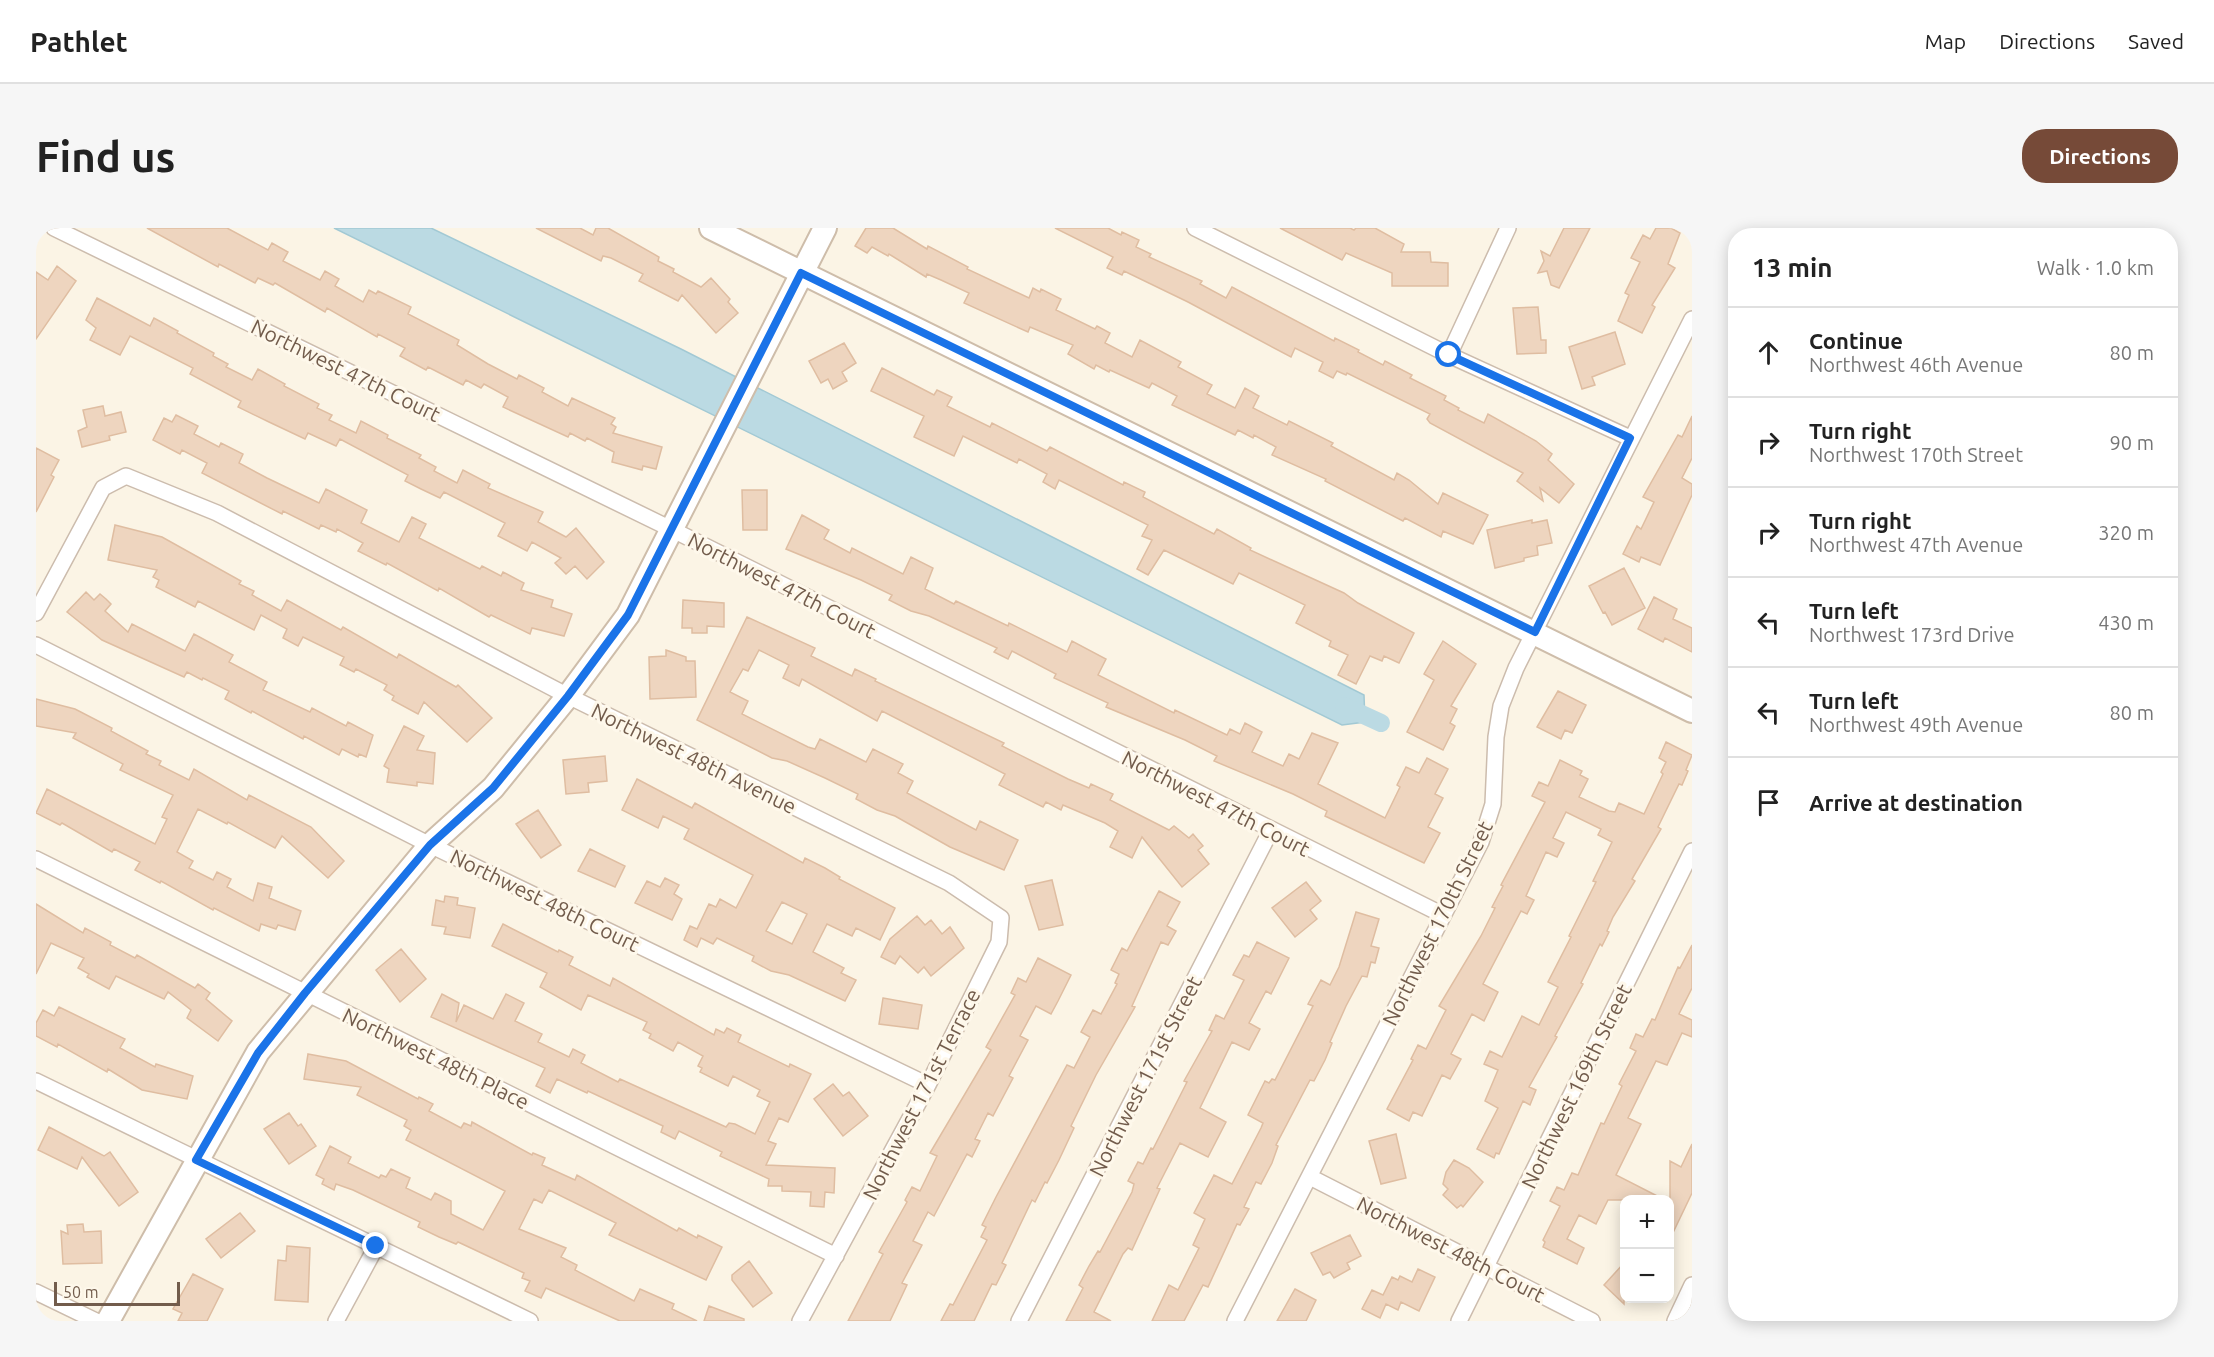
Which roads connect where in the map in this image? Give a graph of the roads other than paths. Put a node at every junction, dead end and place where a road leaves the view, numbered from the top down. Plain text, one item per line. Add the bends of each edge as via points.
1 (54, 228) edge
2 (711, 228) edge
3 (825, 228) edge
4 (1195, 228) edge
5 (1508, 228) edge
6 (801, 273) junction
7 (1692, 319) edge
8 (1449, 355) junction
9 (1630, 438) junction
10 (671, 529) junction
11 (36, 613) edge
12 (1535, 632) junction
13 (36, 645) edge
14 (568, 696) junction
15 (1692, 711) edge
16 (1270, 830) junction
17 (430, 845) junction
18 (1692, 851) edge
19 (36, 859) edge
20 (949, 883) joint
21 (1443, 915) junction
22 (305, 993) junction
23 (36, 1081) edge
24 (928, 1085) junction
25 (196, 1160) junction
26 (1310, 1177) junction
27 (376, 1246) junction
28 (836, 1256) junction
29 (1486, 1268) junction
30 (1692, 1285) edge
31 (36, 1292) edge
32 (96, 1321) edge
33 (108, 1321) edge
34 (336, 1321) edge
35 (530, 1321) edge
36 (800, 1321) edge
37 (1018, 1321) edge
38 (1235, 1321) edge
39 (1460, 1321) edge
40 (1592, 1321) edge
41 (1675, 1321) edge

1 - 10 street, Northwest 47th Court
2 - 6 street
3 - 6 street
4 - 8 street
5 - 8 street
6 - 10 street
6 - 12 street
7 - 9 street, Northwest 170th Street
8 - 9 street
9 - 12 street, Northwest 170th Street
10 - 14 street via 628,615
10 - 16 street, Northwest 47th Court
11 - 14 street, Northwest 48th Avenue via 103,488 126,476 217,513
12 - 15 street
12 - 21 street, Northwest 170th Street via 1501,706 1493,804 1481,842
13 - 17 street, Northwest 48th Court
14 - 17 street via 493,788
14 - 20 street, Northwest 48th Avenue
16 - 21 street, Northwest 47th Court
16 - 37 street, Northwest 171st Street
17 - 22 street
17 - 24 street, Northwest 48th Court
18 - 29 street, Northwest 169th Street
19 - 22 street, Northwest 48th Place
20 - 24 street, Northwest 171st Terrace via 1001,918 1000,934
21 - 26 street, Northwest 170th Street
22 - 25 street via 258,1053
22 - 28 street, Northwest 48th Place
23 - 25 street
24 - 28 street, Northwest 171st Terrace
25 - 27 street
25 - 33 street
26 - 29 street, Northwest 48th Court
26 - 38 street, Northwest 170th Street
27 - 34 street
27 - 35 street
28 - 36 street, Northwest 171st Terrace
29 - 39 street, Northwest 169th Street
29 - 40 street, Northwest 48th Court
30 - 41 street
31 - 32 street

